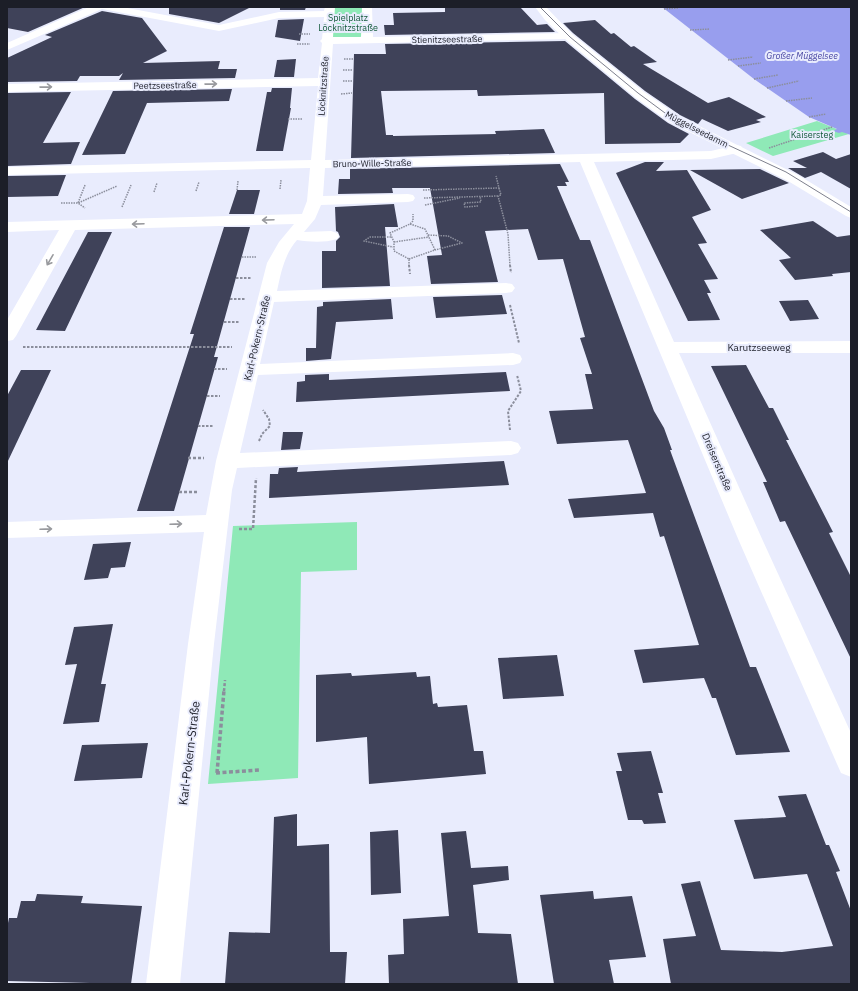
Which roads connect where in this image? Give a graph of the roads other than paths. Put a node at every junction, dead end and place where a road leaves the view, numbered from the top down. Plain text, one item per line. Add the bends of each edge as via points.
1 (98, 7) edge
2 (105, 7) edge
3 (367, 7) edge
4 (540, 7) edge
5 (329, 10) edge
6 (568, 36) junction
7 (367, 40) junction
8 (326, 41) junction
9 (7, 47) edge
10 (324, 82) junction
11 (7, 88) edge
12 (736, 149) junction
13 (585, 158) junction
14 (318, 165) junction
15 (7, 171) edge
16 (315, 201) junction
17 (414, 202) road end
18 (851, 213) edge
19 (307, 219) junction
20 (69, 226) junction
21 (7, 227) edge
22 (293, 235) junction
23 (331, 236) dead end
24 (506, 288) road end
25 (257, 298) junction
26 (7, 336) edge
27 (851, 347) edge
28 (667, 348) junction
29 (513, 359) road end
30 (249, 370) junction
31 (511, 448) road end
32 (228, 461) junction
33 (217, 523) junction
34 (7, 530) edge
35 (851, 764) edge
36 (163, 984) edge

1 - 9 street
2 - 5 street via 219,28 279,15
3 - 7 street
4 - 6 street, Müggelseedamm
5 - 8 street, Löcknitzstraße
6 - 7 street, Stienitzseestraße
6 - 12 street, Müggelseedamm via 640,95 674,119
7 - 8 street, Stienitzseestraße
8 - 10 street, Löcknitzstraße
11 -> 10 street, Peetzseestraße
10 - 14 street, Löcknitzstraße
12 - 13 street, Bruno-Wille-Straße via 711,155
12 - 18 street, Müggelseedamm
13 - 14 street, Bruno-Wille-Straße
13 - 28 street, Dreiserstraße
14 - 15 street, Bruno-Wille-Straße
14 - 16 street, Karl-Pokern-Straße
16 - 17 street
16 - 19 street, Karl-Pokern-Straße
19 -> 20 street
19 - 22 street, Karl-Pokern-Straße
20 - 21 street
20 -> 26 street
22 - 23 street
22 - 25 street, Karl-Pokern-Straße via 282,249
24 - 25 street
25 - 30 street, Karl-Pokern-Straße
27 - 28 street, Karutzseeweg
28 - 35 street, Dreiserstraße
29 - 30 street
30 - 32 street, Karl-Pokern-Straße
31 - 32 street
32 - 33 street, Karl-Pokern-Straße
34 -> 33 street
33 - 36 street, Karl-Pokern-Straße

